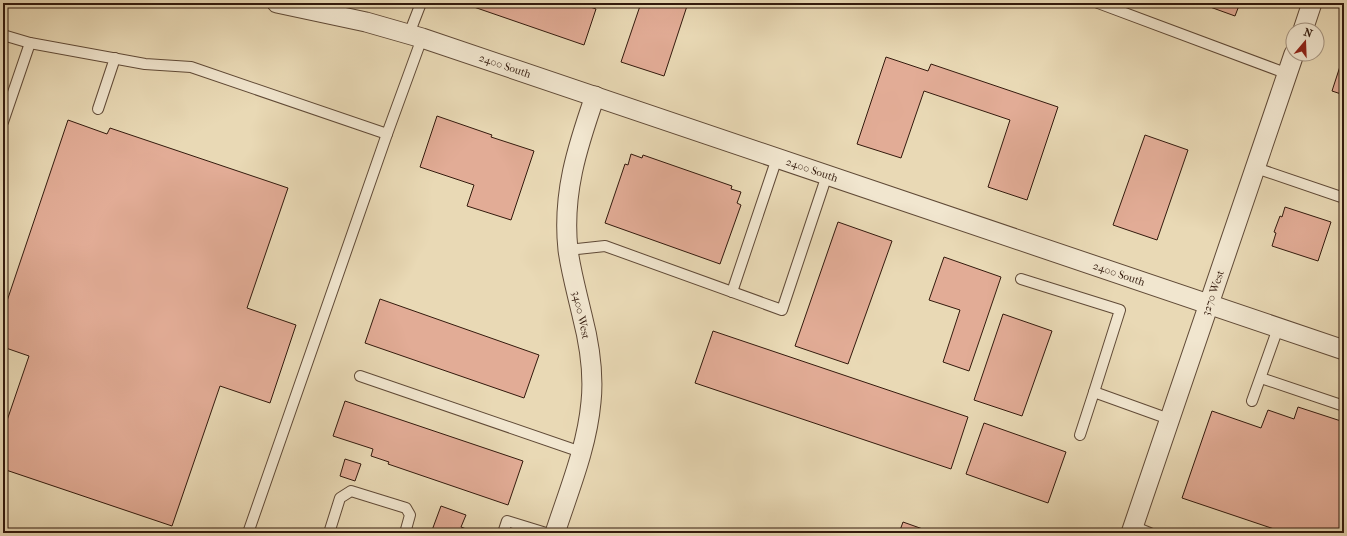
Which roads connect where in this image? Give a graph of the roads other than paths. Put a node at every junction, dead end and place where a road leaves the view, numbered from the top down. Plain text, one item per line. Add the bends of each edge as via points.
1 (277, 3) edge
2 (421, 3) edge
3 (1098, 3) edge
4 (1312, 3) edge
5 (1306, 22) edge
6 (3, 35) edge
7 (415, 36) junction
8 (30, 43) junction
9 (115, 58) junction
10 (1292, 62) edge
11 (1288, 74) junction
12 (595, 96) junction
13 (98, 109) dead end
14 (3, 122) edge
15 (387, 134) junction
16 (777, 158) junction
17 (1256, 168) junction
18 (827, 175) junction
19 (1344, 198) edge
20 (568, 250) junction
21 (1021, 278) dead end
22 (732, 292) junction
23 (1209, 304) junction
24 (1278, 328) junction
25 (1344, 350) edge
26 (360, 376) dead end
27 (1261, 378) junction
28 (1094, 392) junction
29 (1252, 400) dead end
30 (1344, 406) edge
31 (1170, 419) junction
32 (1080, 435) dead end
33 (582, 452) junction
34 (1138, 531) edge
35 (248, 533) edge
36 (329, 533) edge
37 (405, 533) edge
38 (503, 533) edge
39 (546, 533) edge
40 (556, 533) edge

1 - 7 street, 2400 South via 366,22
2 - 7 lane
3 - 11 lane
4 - 5 street
6 - 8 lane
7 - 12 street, 2400 South
7 - 15 lane
8 - 9 lane
8 - 14 lane
9 - 13 lane
9 - 15 lane via 145,64 191,67
10 - 11 street, 3270 West
11 - 17 street, 3270 West
12 - 16 street, 2400 South
12 - 20 street, 3400 West via 571,174 568,198
15 - 35 lane
16 - 18 street, 2400 South
16 - 22 lane
17 - 19 lane
17 - 23 street, 3270 West
18 - 22 lane via 782,310
18 - 23 street, 2400 South
20 - 22 lane via 605,246
20 - 33 street, 3400 West via 583,316 591,377 591,401
21 - 28 lane via 1120,310
23 - 24 street, 2400 South
23 - 31 street, 3270 West
24 - 25 street, 2400 South
24 - 27 lane
26 - 33 lane
27 - 29 lane
27 - 30 lane
28 - 31 lane
28 - 32 lane
31 - 34 street, 3270 West
33 - 40 street, 3400 West
36 - 37 lane via 340,498 351,491 406,508 410,515
38 - 39 lane via 507,521

